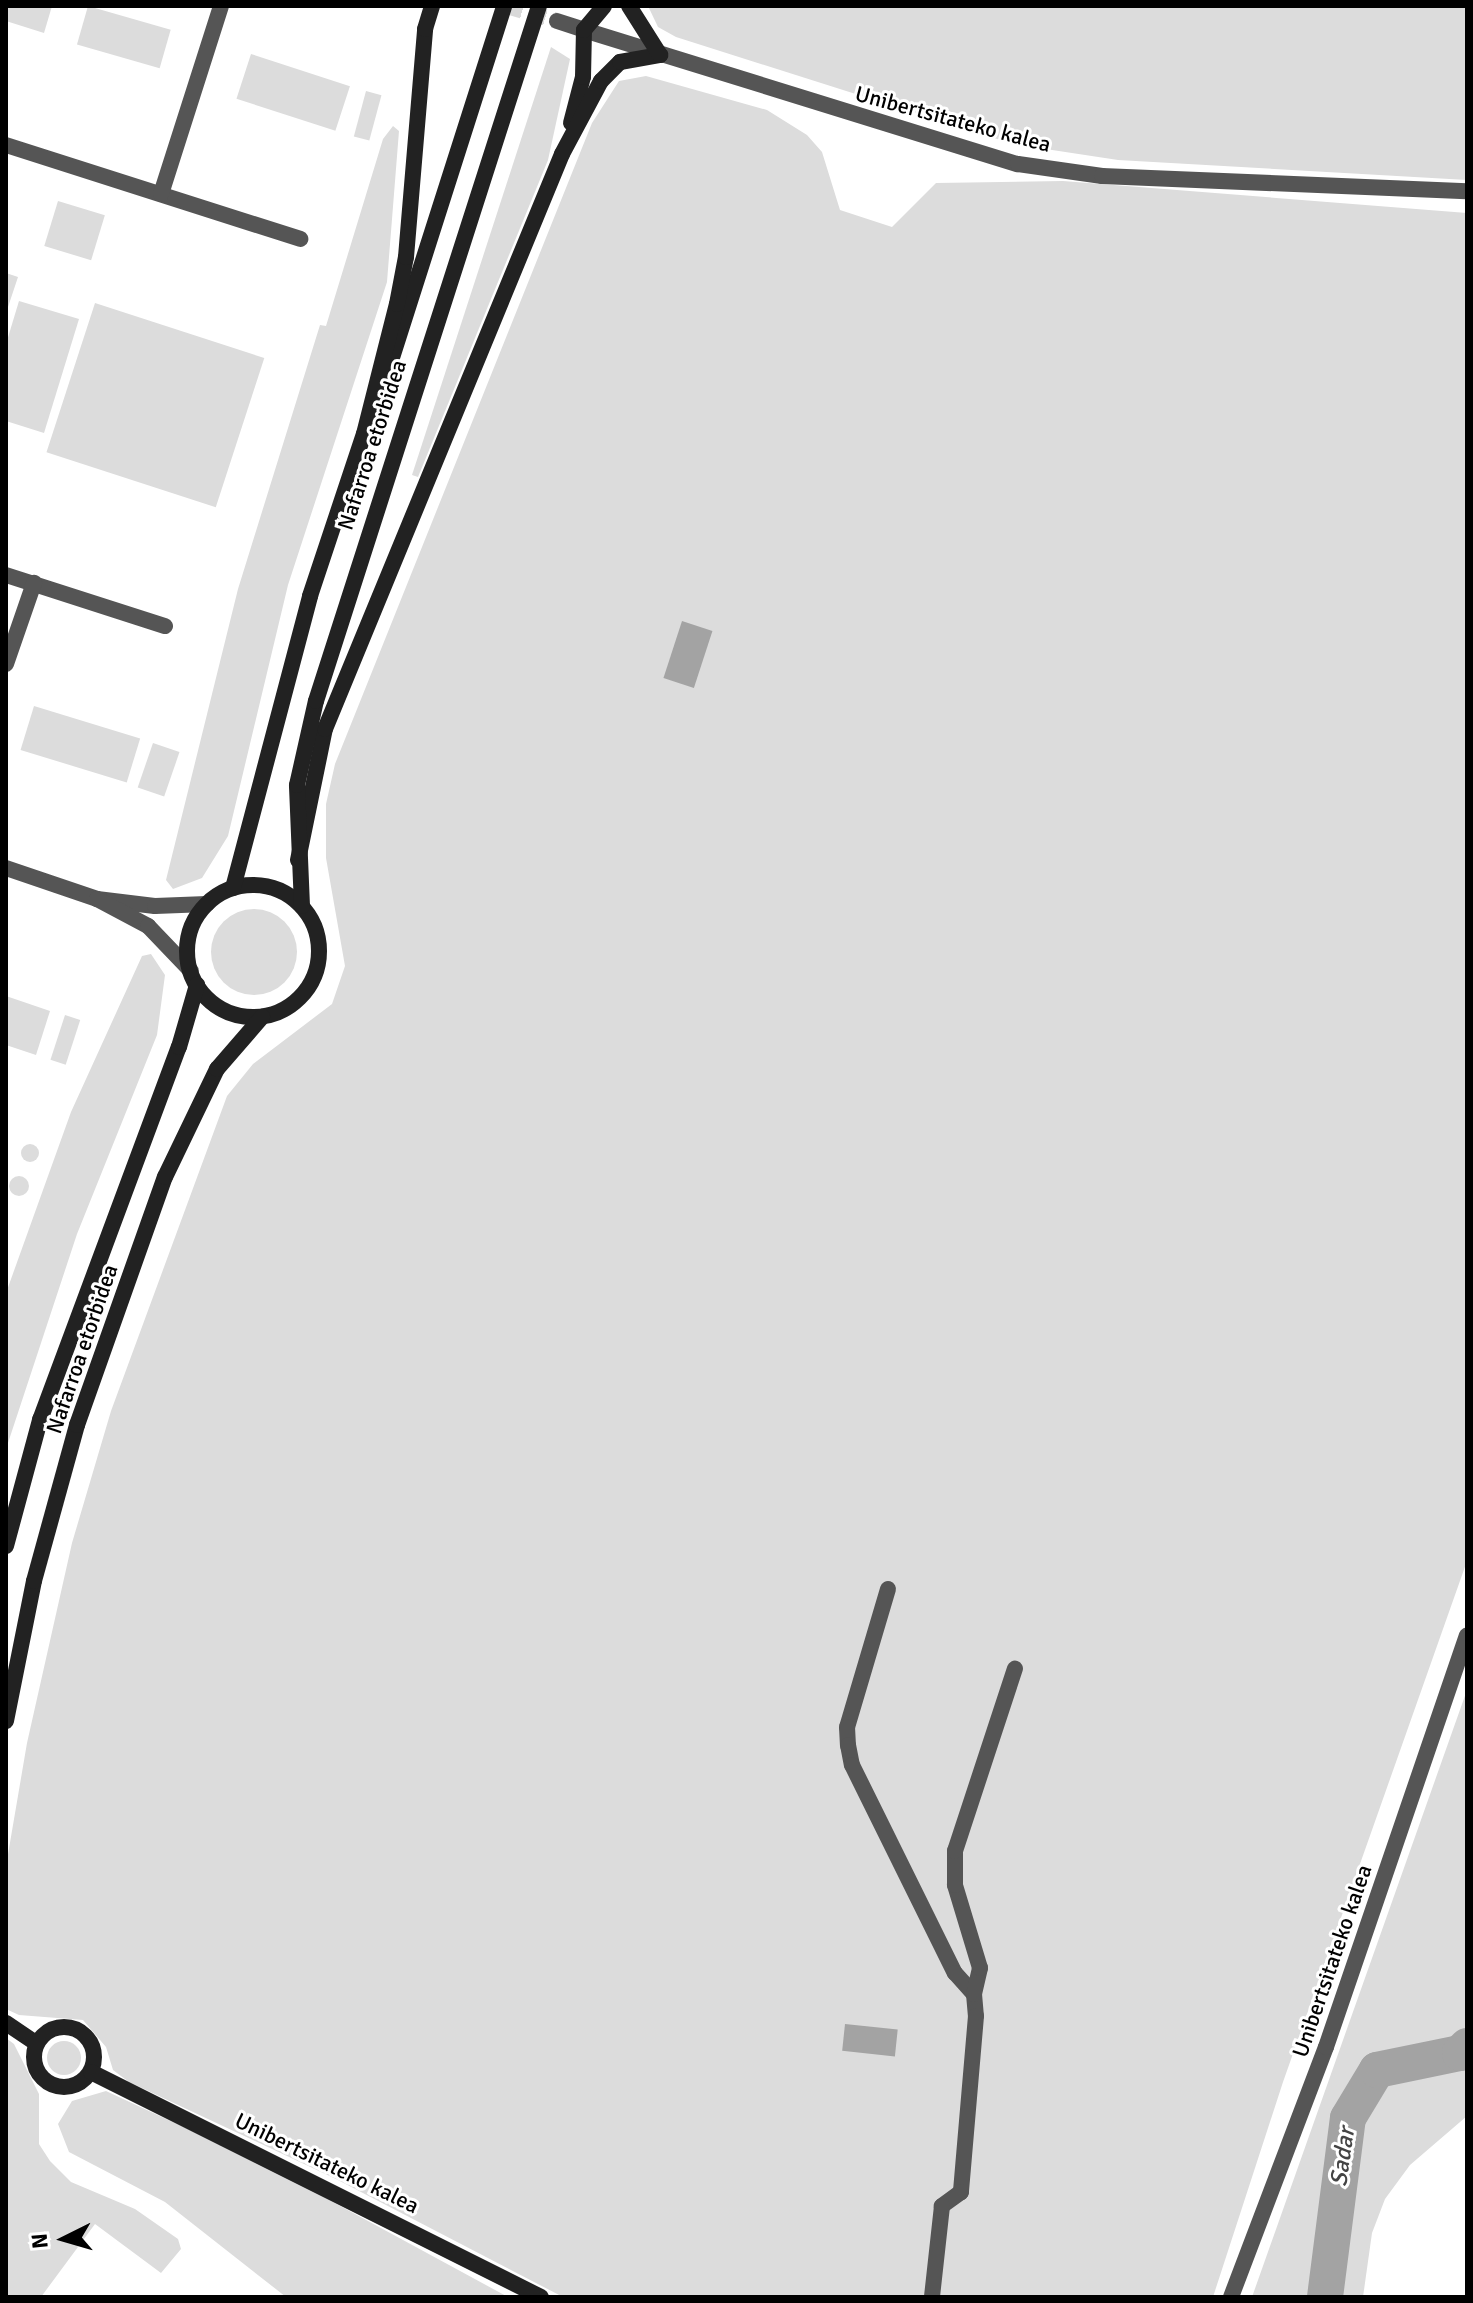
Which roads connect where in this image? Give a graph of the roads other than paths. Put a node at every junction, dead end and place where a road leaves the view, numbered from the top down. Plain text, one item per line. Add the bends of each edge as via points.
1 (221, 6) edge
2 (432, 6) edge
3 (504, 6) edge
4 (539, 6) edge
5 (604, 6) edge
6 (629, 6) edge
7 (557, 21) tunnel mouth
8 (584, 30) junction
9 (660, 55) junction
10 (6, 145) edge
11 (562, 154) junction
12 (1467, 191) edge
13 (161, 194) junction
14 (300, 239) dead end
15 (369, 416) junction
16 (6, 575) edge
17 (34, 583) junction
18 (165, 626) dead end
19 (6, 664) edge
20 (298, 860) junction
21 (6, 868) edge
22 (233, 888) junction
23 (97, 899) junction
24 (207, 904) junction
25 (302, 906) junction
26 (194, 978) junction
27 (262, 1017) junction
28 (6, 1546) edge
29 (888, 1589) dead end
30 (1467, 1636) edge
31 (1015, 1669) dead end
32 (6, 1721) edge
33 (974, 1994) junction
34 (6, 2023) edge
35 (37, 2044) junction
36 (91, 2072) junction
37 (541, 2297) edge
38 (932, 2297) edge
39 (1231, 2297) edge

1 - 13 street
2 - 15 main road, Nafarroa etorbidea via 425,29 406,257
3 - 15 main road, Nafarroa etorbidea via 383,388
4 - 20 main road, Nafarroa etorbidea via 316,701 297,785
5 - 8 main road
6 - 9 main road
7 - 8 street, Unibertsitateko kalea
8 - 9 street, Unibertsitateko kalea
8 - 11 main road via 583,77
9 - 11 main road via 620,62 601,81
9 - 12 street, Unibertsitateko kalea via 1018,164 1102,176
10 - 13 street
11 - 20 main road via 325,729
13 - 14 street
15 - 22 main road, Nafarroa etorbidea via 310,596
16 - 17 street
17 - 18 street
17 - 19 street
20 - 25 main road, Nafarroa etorbidea
21 - 23 street
22 - 24 main road
22 - 25 main road via 270,887
23 - 24 street via 155,906
23 - 26 street via 148,926
24 - 26 main road via 189,936
25 - 27 main road via 319,943 311,983 281,1011
26 - 27 main road via 225,1011
26 - 28 main road, Nafarroa etorbidea via 179,1047 40,1420
27 - 32 main road, Nafarroa etorbidea via 217,1069 165,1177 77,1425 34,1581
29 - 33 street via 847,1727 852,1765 955,1973
30 - 39 street, Unibertsitateko kalea via 1326,2047
31 - 33 street via 955,1851 955,1885 980,1968
33 - 38 street via 961,2192 942,2206
34 - 35 main road
35 - 36 main road via 36,2069 55,2086 69,2087
35 - 36 main road via 58,2027 84,2034 95,2059
36 - 37 main road, Unibertsitateko kalea

